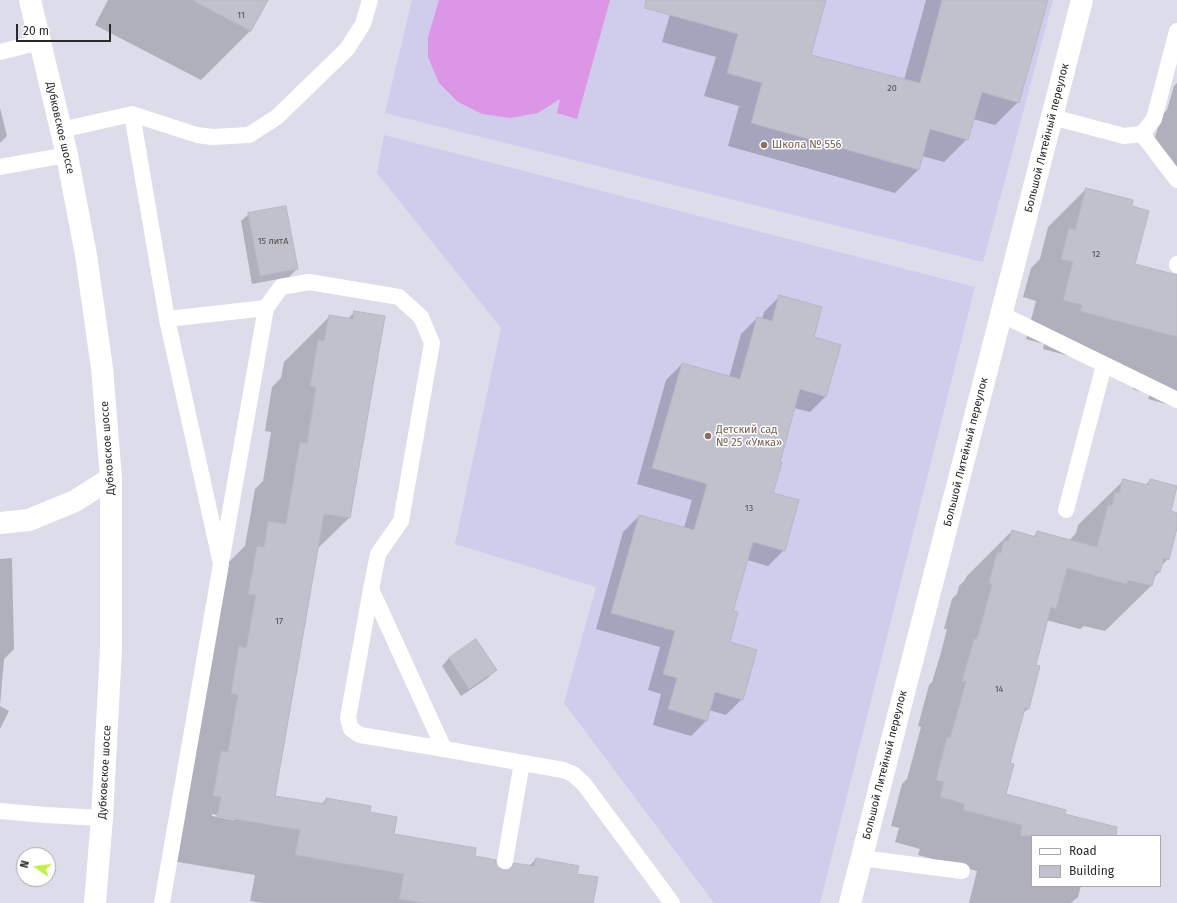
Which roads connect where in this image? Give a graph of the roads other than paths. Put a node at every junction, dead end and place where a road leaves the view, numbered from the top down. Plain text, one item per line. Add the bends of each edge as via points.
1 (30, 0) edge
2 (370, 0) edge
3 (1082, 0) edge
4 (1177, 31) edge
5 (40, 42) junction
6 (0, 52) edge
7 (132, 114) junction
8 (1052, 117) junction
9 (61, 130) junction
10 (1142, 134) junction
11 (67, 155) junction
12 (0, 167) edge
13 (1177, 180) edge
14 (266, 308) junction
15 (1001, 314) junction
16 (167, 319) junction
17 (1104, 365) junction
18 (1177, 400) edge
19 (111, 478) junction
20 (1066, 510) dead end
21 (0, 523) edge
22 (221, 564) junction
23 (371, 590) junction
24 (444, 749) junction
25 (522, 763) junction
26 (0, 811) edge
27 (102, 818) junction
28 (861, 858) junction
29 (505, 861) dead end
30 (962, 871) dead end
31 (95, 903) edge
32 (162, 903) edge
33 (672, 903) edge
34 (850, 903) edge

1 - 5 street, Дубковское шоссе
2 - 7 lane via 363,24 347,49 277,117 248,135 197,135
3 - 8 street, Большой Литейный переулок
4 - 10 lane via 1154,119
5 - 6 lane
5 - 9 street, Дубковское шоссе
7 - 9 lane
7 - 16 lane
8 - 10 lane via 1124,136
8 - 15 street, Большой Литейный переулок
9 - 11 street, Дубковское шоссе
10 - 13 lane
11 - 12 lane
11 - 19 street, Дубковское шоссе via 86,255 102,368
14 - 16 lane
14 - 22 lane
14 - 23 lane via 281,287 309,282 399,297 421,317 432,344 401,521 378,554
15 - 17 lane
15 - 28 street, Большой Литейный переулок
16 - 22 lane
17 - 18 lane
17 - 20 lane
19 - 21 street via 75,501 29,520
19 - 27 street, Дубковское шоссе via 111,649
22 - 32 lane
23 - 24 lane
23 - 24 lane via 348,718 351,729 360,735
24 - 25 lane
25 - 29 lane
25 - 33 lane via 563,770 573,774 584,784
26 - 27 lane
27 - 31 street, Дубковское шоссе
28 - 30 lane
28 - 34 street, Большой Литейный переулок

